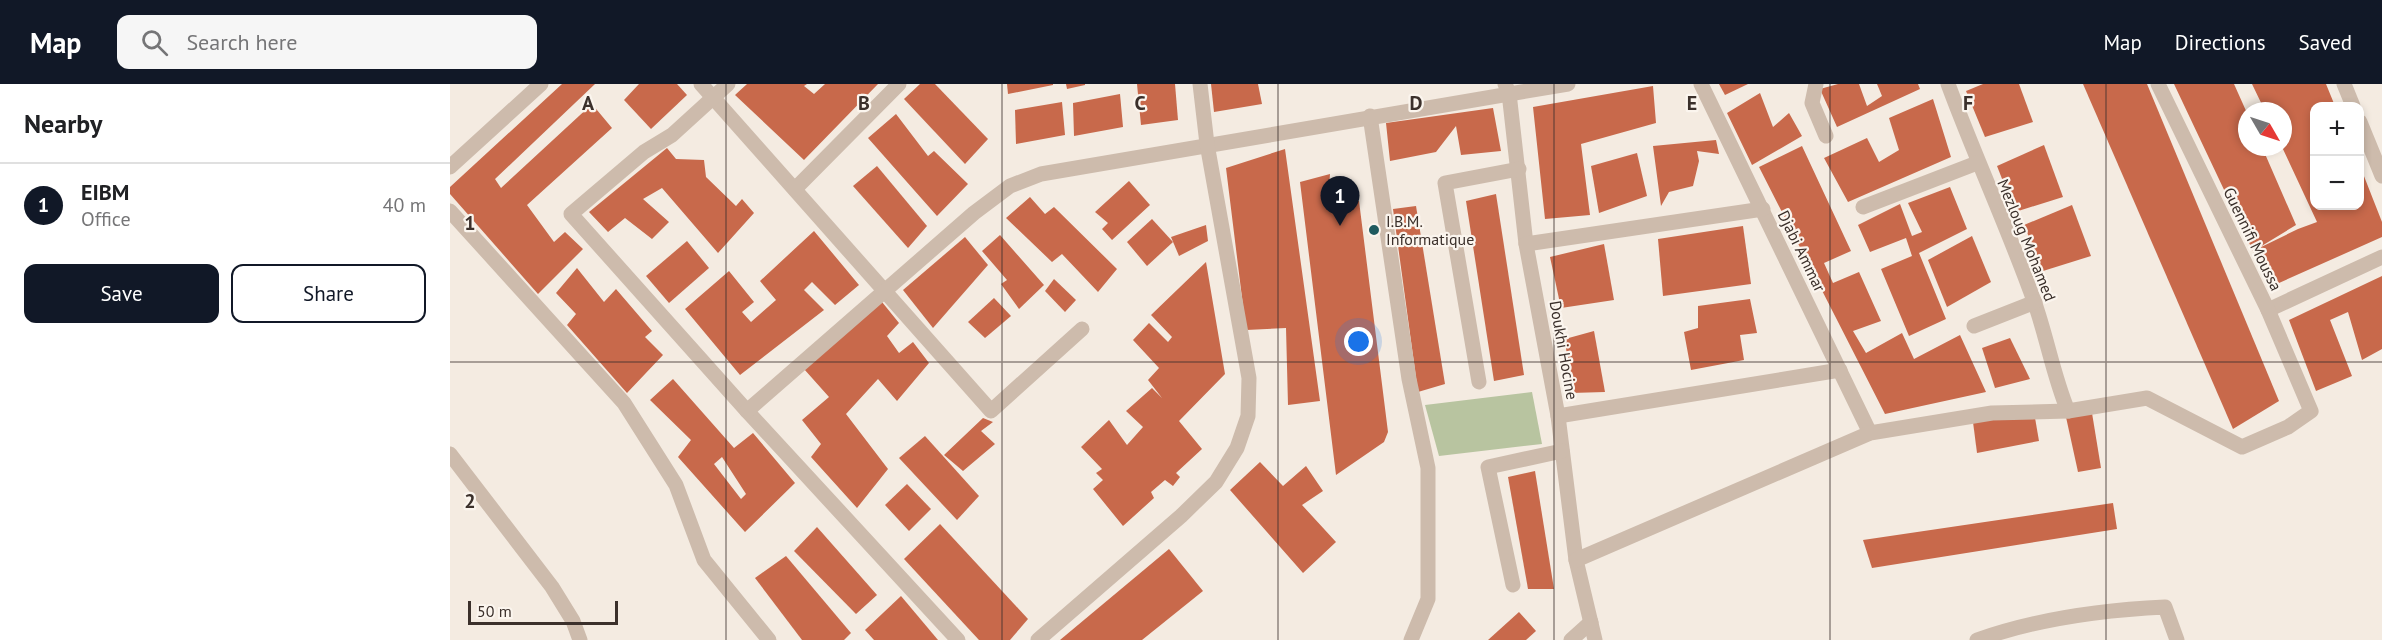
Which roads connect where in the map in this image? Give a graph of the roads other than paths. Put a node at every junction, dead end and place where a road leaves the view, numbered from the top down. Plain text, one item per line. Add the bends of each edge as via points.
1 (541, 84) edge
2 (701, 84) edge
3 (728, 84) edge
4 (899, 84) edge
5 (1200, 84) edge
6 (1568, 84) edge
7 (1701, 84) edge
8 (1815, 84) edge
9 (1948, 84) edge
10 (2158, 84) edge
11 (2344, 84) edge
12 (1507, 88) edge
13 (714, 97) junction
14 (2351, 102) edge
15 (1370, 116) junction
16 (2364, 132) edge
17 (1826, 136) dead end
18 (1207, 144) junction
19 (1977, 162) junction
20 (450, 167) edge
21 (1519, 169) junction
22 (2382, 176) edge
23 (795, 189) junction
24 (1863, 207) dead end
25 (1763, 209) junction
26 (450, 211) edge
27 (1526, 244) junction
28 (2382, 257) edge
29 (886, 292) junction
30 (2035, 302) junction
31 (2268, 310) junction
32 (1974, 326) dead end
33 (1082, 329) dead end
34 (1840, 370) junction
35 (1479, 382) dead end
36 (747, 411) junction
37 (2068, 411) junction
38 (1558, 416) junction
39 (1870, 433) junction
40 (1562, 451) junction
41 (450, 454) edge
42 (1576, 560) junction
43 (1513, 585) dead end
44 (1592, 622) junction
45 (580, 640) edge
46 (769, 640) edge
47 (958, 640) edge
48 (1038, 640) edge
49 (1411, 640) edge
50 (1571, 640) edge
51 (1595, 640) edge
52 (1977, 640) edge
53 (2177, 640) edge

1 - 20 street
2 - 13 street
3 - 13 street
4 - 23 street
5 - 18 street
6 - 12 street
7 - 25 street, Djabi Ammar
8 - 17 street via 1812,103
9 - 19 street, Mezloug Mohamed
10 - 31 street, Guennifi Moussa
11 - 14 street
12 - 15 street
12 - 21 street, Doukhi Hocine
13 - 23 street
13 - 36 street via 571,214
15 - 18 street
15 - 49 street via 1409,379 1428,468 1428,599
16 - 22 street
18 - 29 street via 1041,174 1010,186
18 - 48 street via 1249,378 1248,416 1237,448 1216,482
19 - 24 street
19 - 30 street, Mezloug Mohamed
21 - 27 street, Doukhi Hocine
21 - 35 street via 1445,183
23 - 29 street
25 - 27 street
25 - 34 street, Djabi Ammar
26 - 46 street via 624,403 676,485 704,560
27 - 38 street, Doukhi Hocine
28 - 31 street
29 - 33 street via 991,411
29 - 36 street
30 - 32 street
30 - 37 street, Mezloug Mohamed
31 - 37 street, Guennifi Moussa via 2312,411 2288,427 2242,447 2147,398
34 - 38 street
34 - 39 street, Djabi Ammar
36 - 47 street
37 - 39 street via 1992,413
38 - 40 street, Doukhi Hocine
39 - 42 street
40 - 42 street, Doukhi Hocine
40 - 43 street via 1488,467
41 - 45 street via 552,587
42 - 44 street, Doukhi Hocine
44 - 50 street
44 - 51 street, Doukhi Hocine
52 - 53 street via 2002,631 2117,609 2165,606

